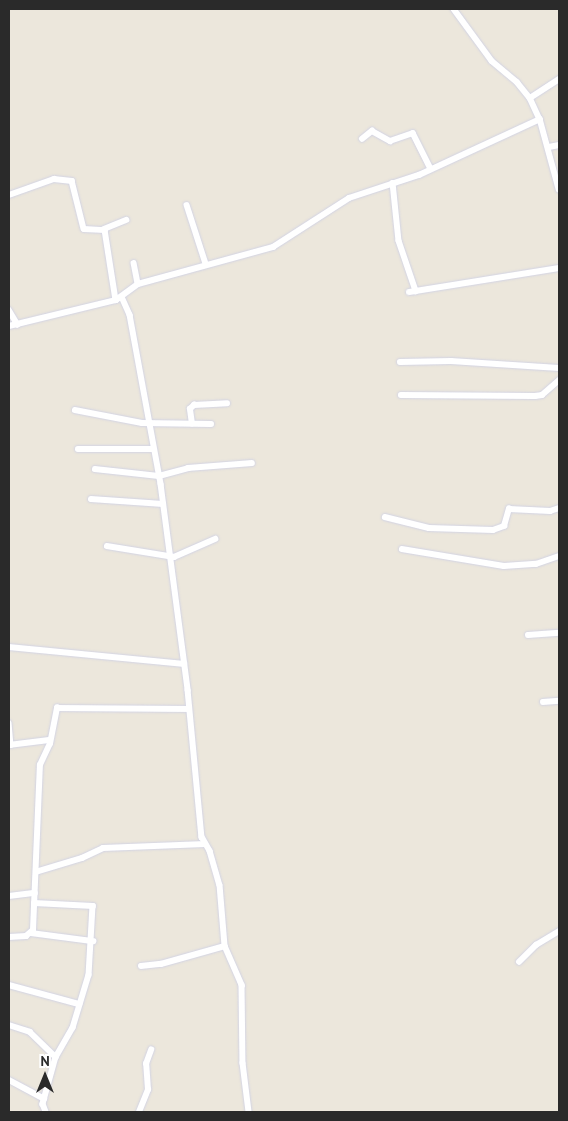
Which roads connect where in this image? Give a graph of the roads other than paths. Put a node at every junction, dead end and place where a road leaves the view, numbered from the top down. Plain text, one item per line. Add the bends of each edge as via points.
1 (454, 9) edge
2 (559, 79) edge
3 (530, 98) junction
4 (540, 119) junction
5 (362, 138) dead end
6 (559, 145) edge
7 (549, 147) junction
8 (431, 169) junction
9 (393, 183) junction
10 (559, 189) edge
11 (9, 195) edge
12 (186, 205) dead end
13 (126, 220) dead end
14 (104, 229) junction
15 (134, 263) dead end
16 (206, 264) junction
17 (559, 268) edge
18 (138, 284) junction
19 (119, 299) junction
20 (9, 310) edge
21 (18, 325) junction
22 (9, 326) edge
23 (400, 362) dead end
24 (559, 368) edge
25 (559, 380) edge
26 (401, 396) dead end
27 (227, 403) dead end
28 (75, 410) dead end
29 (148, 421) junction
30 (192, 424) junction
31 (211, 424) dead end
32 (153, 448) junction
33 (78, 449) dead end
34 (252, 463) dead end
35 (95, 469) dead end
36 (159, 476) junction
37 (91, 499) dead end
38 (164, 504) junction
39 (559, 508) edge
40 (385, 517) dead end
41 (215, 539) dead end
42 (107, 546) dead end
43 (402, 549) dead end
44 (559, 556) edge
45 (169, 557) junction
46 (559, 633) edge
47 (528, 635) dead end
48 (9, 648) edge
49 (184, 664) junction
50 (559, 701) edge
51 (543, 702) dead end
52 (189, 709) junction
53 (9, 723) edge
54 (49, 740) junction
55 (10, 745) edge
56 (205, 844) junction
57 (36, 872) junction
58 (35, 893) junction
59 (9, 896) edge
60 (34, 902) junction
61 (559, 931) edge
62 (31, 933) junction
63 (9, 936) edge
64 (93, 941) junction
65 (225, 946) junction
66 (519, 962) dead end
67 (141, 966) dead end
68 (9, 985) edge
69 (79, 1004) junction
70 (9, 1026) edge
71 (151, 1050) dead end
72 (56, 1058) junction
73 (9, 1080) edge
74 (44, 1099) junction
75 (45, 1112) edge
76 (139, 1112) edge
77 (249, 1112) edge

1 - 3 street via 492,61
2 - 3 street
3 - 4 street
4 - 7 street
4 - 8 street
5 - 8 street via 372,131 390,141 412,133
6 - 7 street
7 - 10 street
8 - 9 street
9 - 16 street via 349,198 273,247
9 - 17 street via 399,241 412,292
11 - 14 street via 54,179 68,178 72,181 84,230
12 - 16 street
13 - 14 street
14 - 19 street
15 - 18 street
16 - 18 street
18 - 19 street
19 - 21 street
19 - 29 street via 130,315
20 - 21 street
21 - 22 street
23 - 24 street via 451,361
25 - 26 street via 542,395 535,396
27 - 30 street via 194,405 190,409
28 - 29 street via 142,423
29 - 30 street
29 - 32 street
30 - 31 street
32 - 33 street
32 - 36 street
34 - 36 street via 188,468
35 - 36 street
36 - 38 street
37 - 38 street
38 - 45 street
39 - 40 street via 550,511 509,509 504,526 493,530 429,528
41 - 45 street
42 - 45 street
43 - 44 street via 504,566 536,564
45 - 49 street
46 - 47 street
48 - 49 street
49 - 52 street
50 - 51 street
52 - 54 street via 106,711 61,706 55,714
52 - 56 street
53 - 55 street
54 - 55 street
54 - 57 street via 40,765
56 - 57 street via 103,848
56 - 65 street via 220,885
57 - 58 street
58 - 59 street
58 - 60 street
60 - 62 street
60 - 64 street via 93,906
61 - 66 street via 536,945
62 - 63 street
62 - 64 street
64 - 69 street
65 - 67 street via 161,964
65 - 77 street via 243,990 242,1063
68 - 69 street
69 - 72 street via 73,1028
70 - 72 street via 30,1032
71 - 76 street via 146,1064 148,1090
72 - 74 street
73 - 74 street
74 - 75 street

